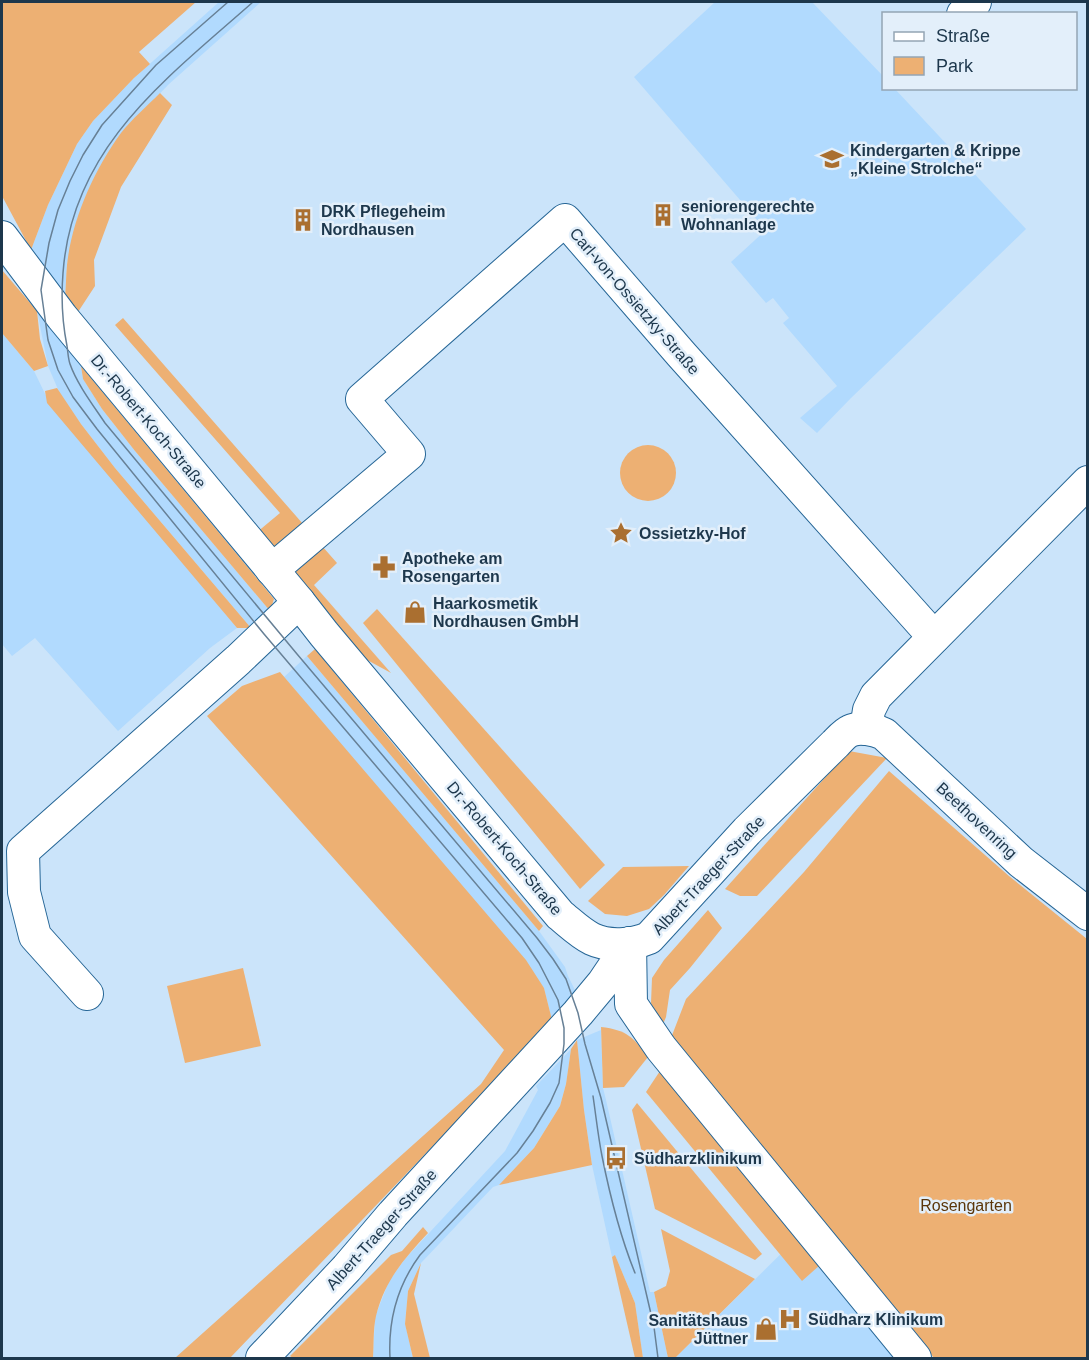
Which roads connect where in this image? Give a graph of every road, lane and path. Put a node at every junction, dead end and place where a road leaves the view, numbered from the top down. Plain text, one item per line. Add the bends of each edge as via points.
1 (2, 237) edge
2 (1088, 482) edge
3 (272, 570) junction
4 (299, 602) junction
5 (934, 637) junction
6 (866, 729) junction
7 (1088, 914) edge
8 (630, 943) junction
9 (87, 994) dead end
10 (262, 1359) edge
11 (915, 1359) edge

1 - 3 street, Dr.-Robert-Koch-Straße via 62,317
2 - 5 street
3 - 4 street, Dr.-Robert-Koch-Straße
3 - 5 street, Carl-von-Ossietzky-Straße via 409,454 362,399 565,220
4 - 8 street, Dr.-Robert-Koch-Straße via 560,915 593,939
4 - 9 street via 23,851 24,891 35,936
5 - 6 street via 876,696
6 - 7 street, Beethovenring via 884,734 1021,861
6 - 8 street, Albert-Traeger-Straße via 850,731 835,744 747,831 649,938
8 - 10 street, Albert-Traeger-Straße via 578,1013
8 - 11 street via 631,1004 661,1048

